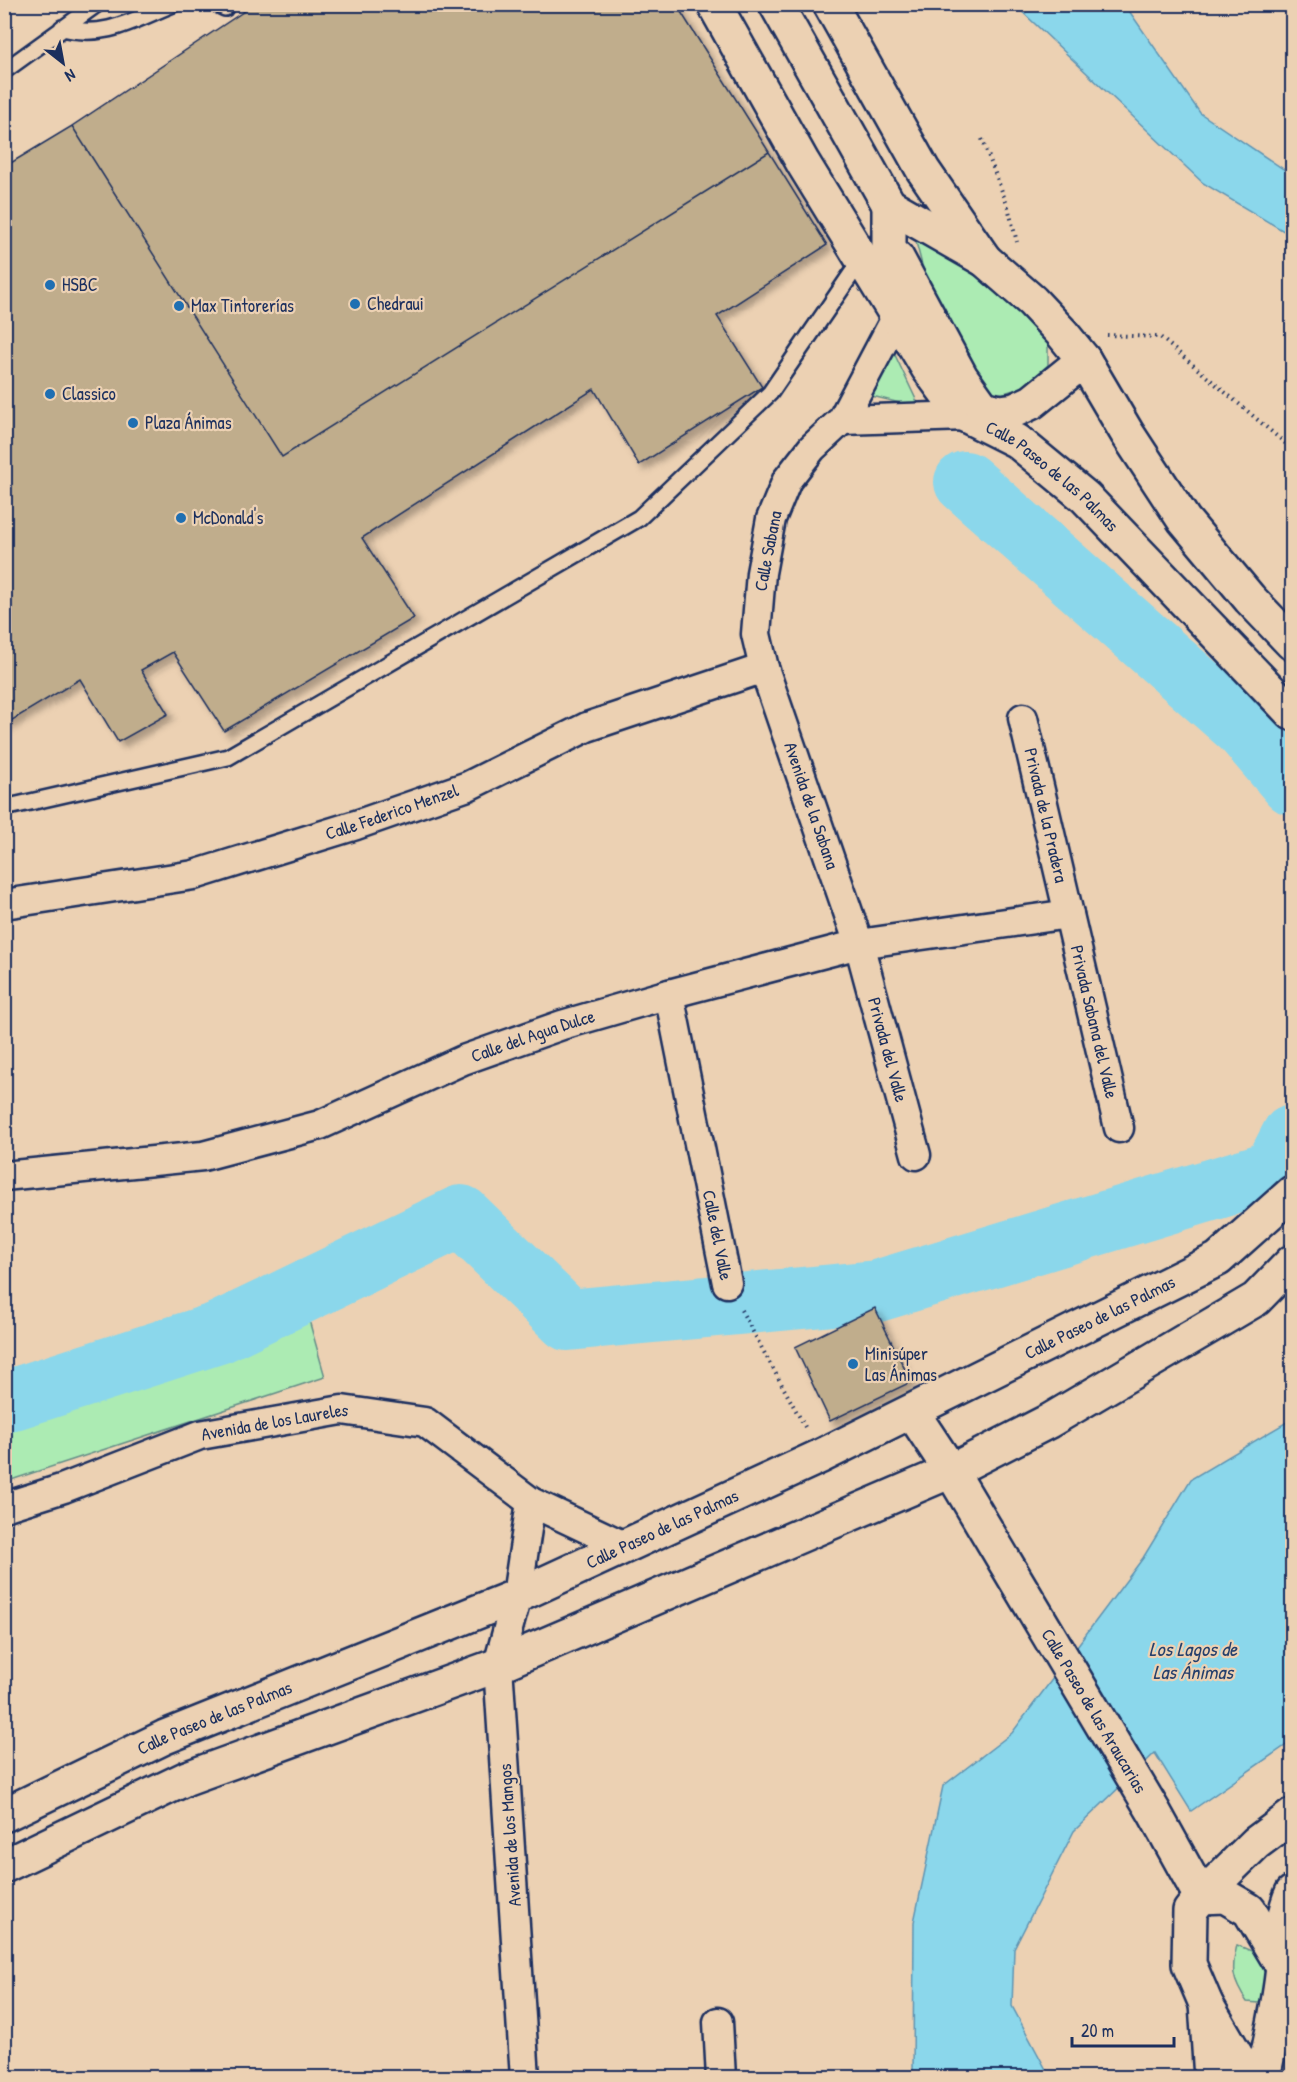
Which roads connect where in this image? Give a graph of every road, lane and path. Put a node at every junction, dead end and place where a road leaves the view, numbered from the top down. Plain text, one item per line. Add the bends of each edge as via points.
1 (97, 4) edge
2 (173, 4) edge
3 (714, 4) edge
4 (776, 4) edge
5 (830, 4) edge
6 (62, 28) junction
7 (4, 71) edge
8 (982, 139) dead end
9 (889, 205) junction
10 (1018, 249) dead end
11 (875, 252) junction
12 (985, 260) junction
13 (897, 316) junction
14 (1062, 333) junction
15 (1084, 360) junction
16 (967, 416) junction
17 (842, 420) junction
18 (1293, 449) edge
19 (1293, 642) edge
20 (764, 668) junction
21 (1293, 713) edge
22 (1023, 718) dead end
23 (4, 808) edge
24 (4, 904) edge
25 (1069, 914) junction
26 (858, 944) junction
27 (669, 994) junction
28 (1119, 1128) dead end
29 (916, 1155) dead end
30 (4, 1176) edge
31 (1293, 1192) edge
32 (1293, 1262) edge
33 (727, 1282) joint
34 (912, 1412) junction
35 (821, 1456) junction
36 (951, 1471) junction
37 (531, 1502) junction
38 (4, 1508) edge
39 (624, 1546) junction
40 (516, 1596) junction
41 (498, 1665) junction
42 (4, 1815) edge
43 (1293, 1816) edge
44 (4, 1866) edge
45 (1293, 1893) edge
46 (1201, 1897) junction
47 (1288, 1974) edge
48 (1206, 2004) junction
49 (718, 2022) dead end
50 (525, 2078) edge
51 (721, 2078) edge
52 (1211, 2078) edge
53 (1249, 2078) edge
54 (1263, 2078) edge

1 - 6 lane
2 - 6 lane via 109,30 84,34
3 - 11 main road via 803,163
4 - 9 main road
5 - 12 main road via 923,170
6 - 7 lane
8 - 10 path via 1008,207
9 - 11 main road
9 - 12 main road
11 - 13 main road, Calle Paseo de las Palmas
11 - 15 main road via 983,408 1000,412 1032,402
11 - 23 lane via 770,393 639,518 228,757
12 - 14 main road
13 - 16 main road, Calle Paseo de las Palmas via 928,368
13 - 17 street, Calle Sabana
14 - 15 main road
14 - 18 path via 1160,337
15 - 19 main road via 1184,520 1250,599
16 - 17 street
16 - 21 main road, Calle Paseo de las Palmas via 1017,441 1085,497
17 - 20 street, Calle Sabana via 812,448 787,480 771,519 756,634
20 - 24 street, Calle Federico Menzel via 587,727 468,786 356,825 194,875
20 - 26 street, Avenida de la Sabana
22 - 25 street, Privada de la Pradera
25 - 26 street, Calle del Agua Dulce
25 - 28 street, Privada Sabana del Valle
26 - 27 street, Calle del Agua Dulce
26 - 29 street, Privada del Valle
27 - 30 street, Calle del Agua Dulce via 463,1060 320,1125 203,1156
27 - 33 street, Calle del Valle
31 - 34 main road, Calle Paseo de las Palmas via 1218,1259
32 - 36 main road via 1256,1299 1049,1421
33 - 35 path, Calle del Valle
34 - 35 main road, Calle Paseo de las Palmas
34 - 36 main road, Calle Paseo de las Araucarias
35 - 39 main road, Calle Paseo de las Palmas
36 - 41 main road
36 - 46 main road, Calle Paseo de las Araucarias
37 - 38 street, Avenida de los Laureles via 424,1422 342,1410 200,1435
37 - 39 street, Avenida de los Laureles
37 - 40 street
39 - 40 main road, Calle Paseo de las Palmas
40 - 41 street, Avenida de los Mangos
40 - 42 main road, Calle Paseo de las Palmas via 165,1737
41 - 44 main road via 187,1778
41 - 50 street, Avenida de los Mangos
43 - 46 main road via 1256,1843
45 - 47 main road via 1284,1918
46 - 47 main road via 1225,1896 1249,1910
46 - 48 main road via 1190,1911 1189,1964
47 - 54 main road
48 - 52 main road
48 - 53 main road
49 - 51 street

